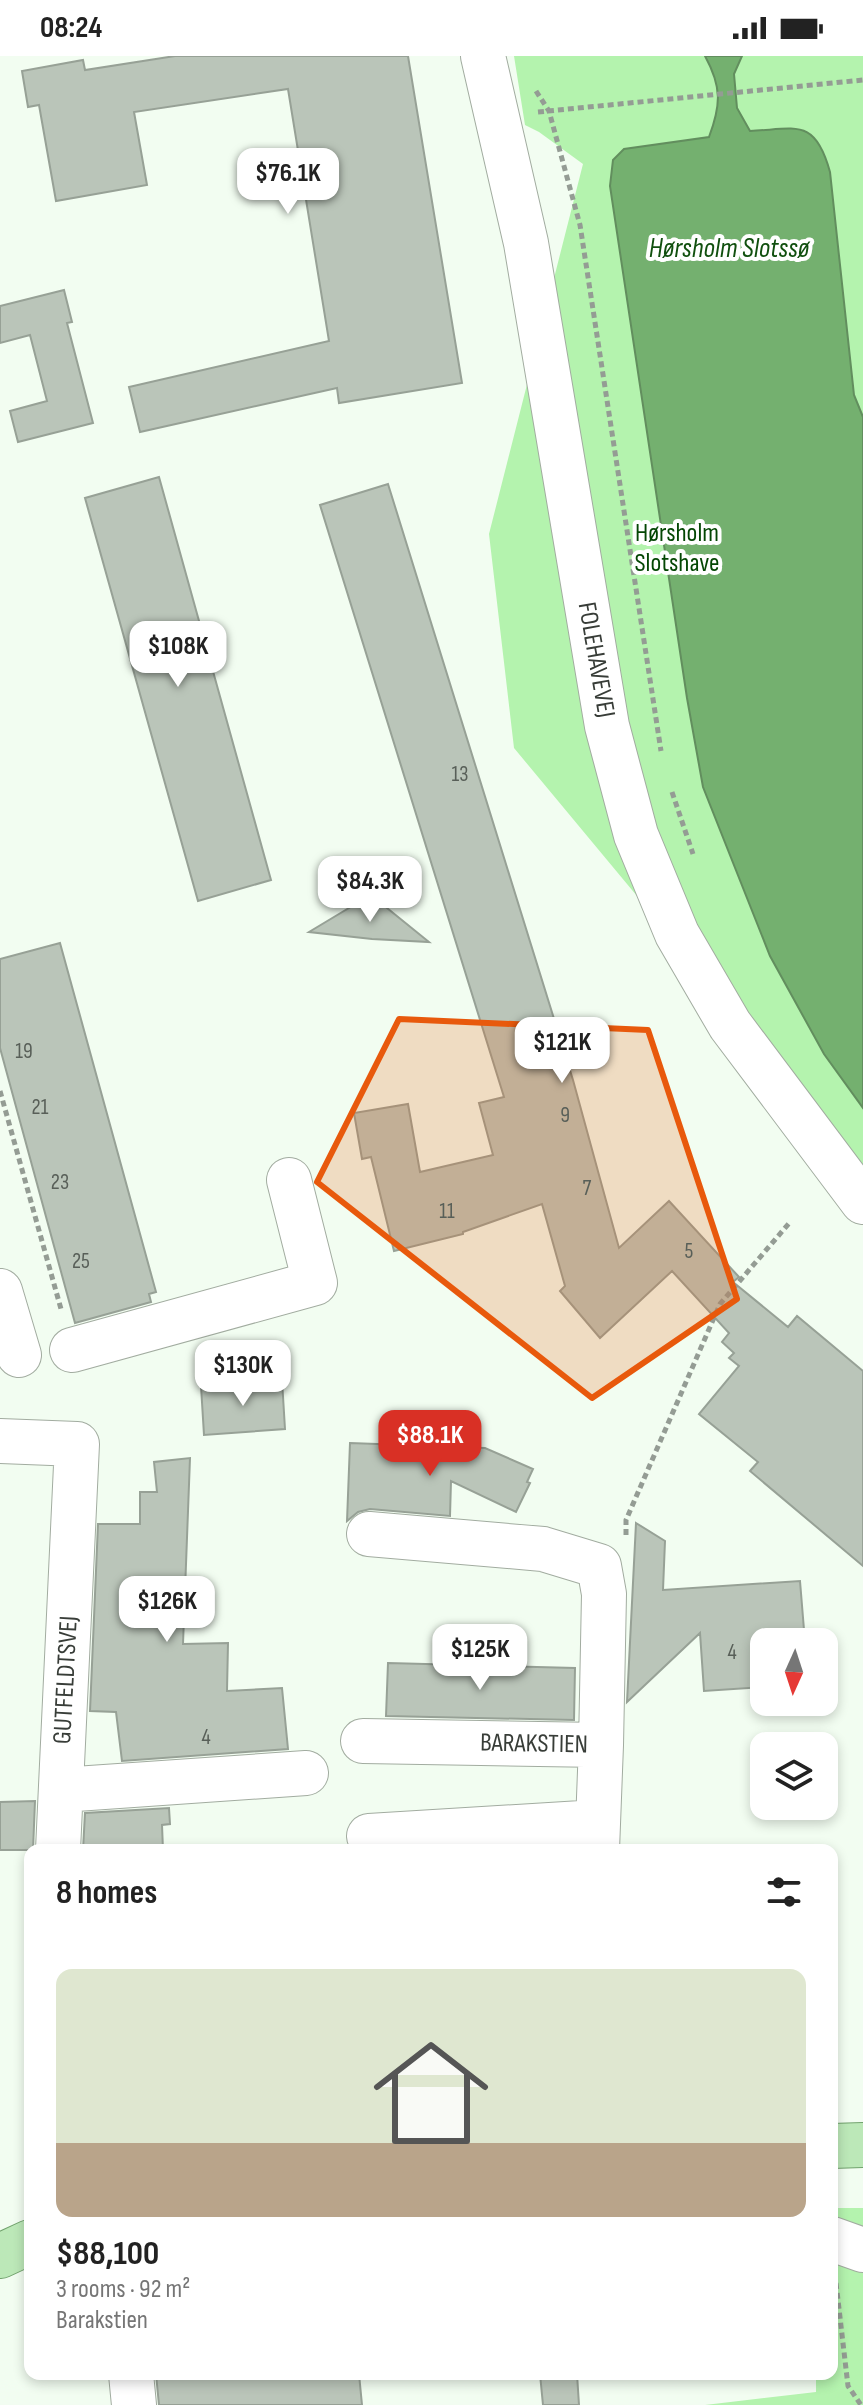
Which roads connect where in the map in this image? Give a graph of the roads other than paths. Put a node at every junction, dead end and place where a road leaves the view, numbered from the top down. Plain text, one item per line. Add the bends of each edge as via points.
1 (483, 56) edge
2 (289, 1180) dead end
3 (863, 1202) edge
4 (0, 1291) edge
5 (72, 1350) road end
6 (19, 1355) dead end
7 (0, 1441) edge
8 (369, 1534) dead end
9 (363, 1741) dead end
10 (601, 1745) junction
11 (306, 1773) dead end
12 (61, 1790) junction
13 (369, 1836) dead end
14 (598, 1836) edge
15 (58, 1844) edge
16 (863, 2145) edge
17 (838, 2146) edge
18 (24, 2245) edge
19 (0, 2256) edge
20 (132, 2380) edge
21 (134, 2405) edge

1 - 3 street, FOLEHAVEVEJ via 526,243 607,726 636,835 677,934 730,1025
2 - 5 street via 315,1283
4 - 6 street
7 - 12 street, GUTFELDTSVEJ via 77,1444
8 - 10 street via 543,1549 599,1566 604,1594
9 - 10 street, BARAKSTIEN
10 - 14 street, BARAKSTIEN
11 - 12 street
12 - 15 street, GUTFELDTSVEJ
13 - 14 street
16 - 17 main road
18 - 19 main road
20 - 21 street

